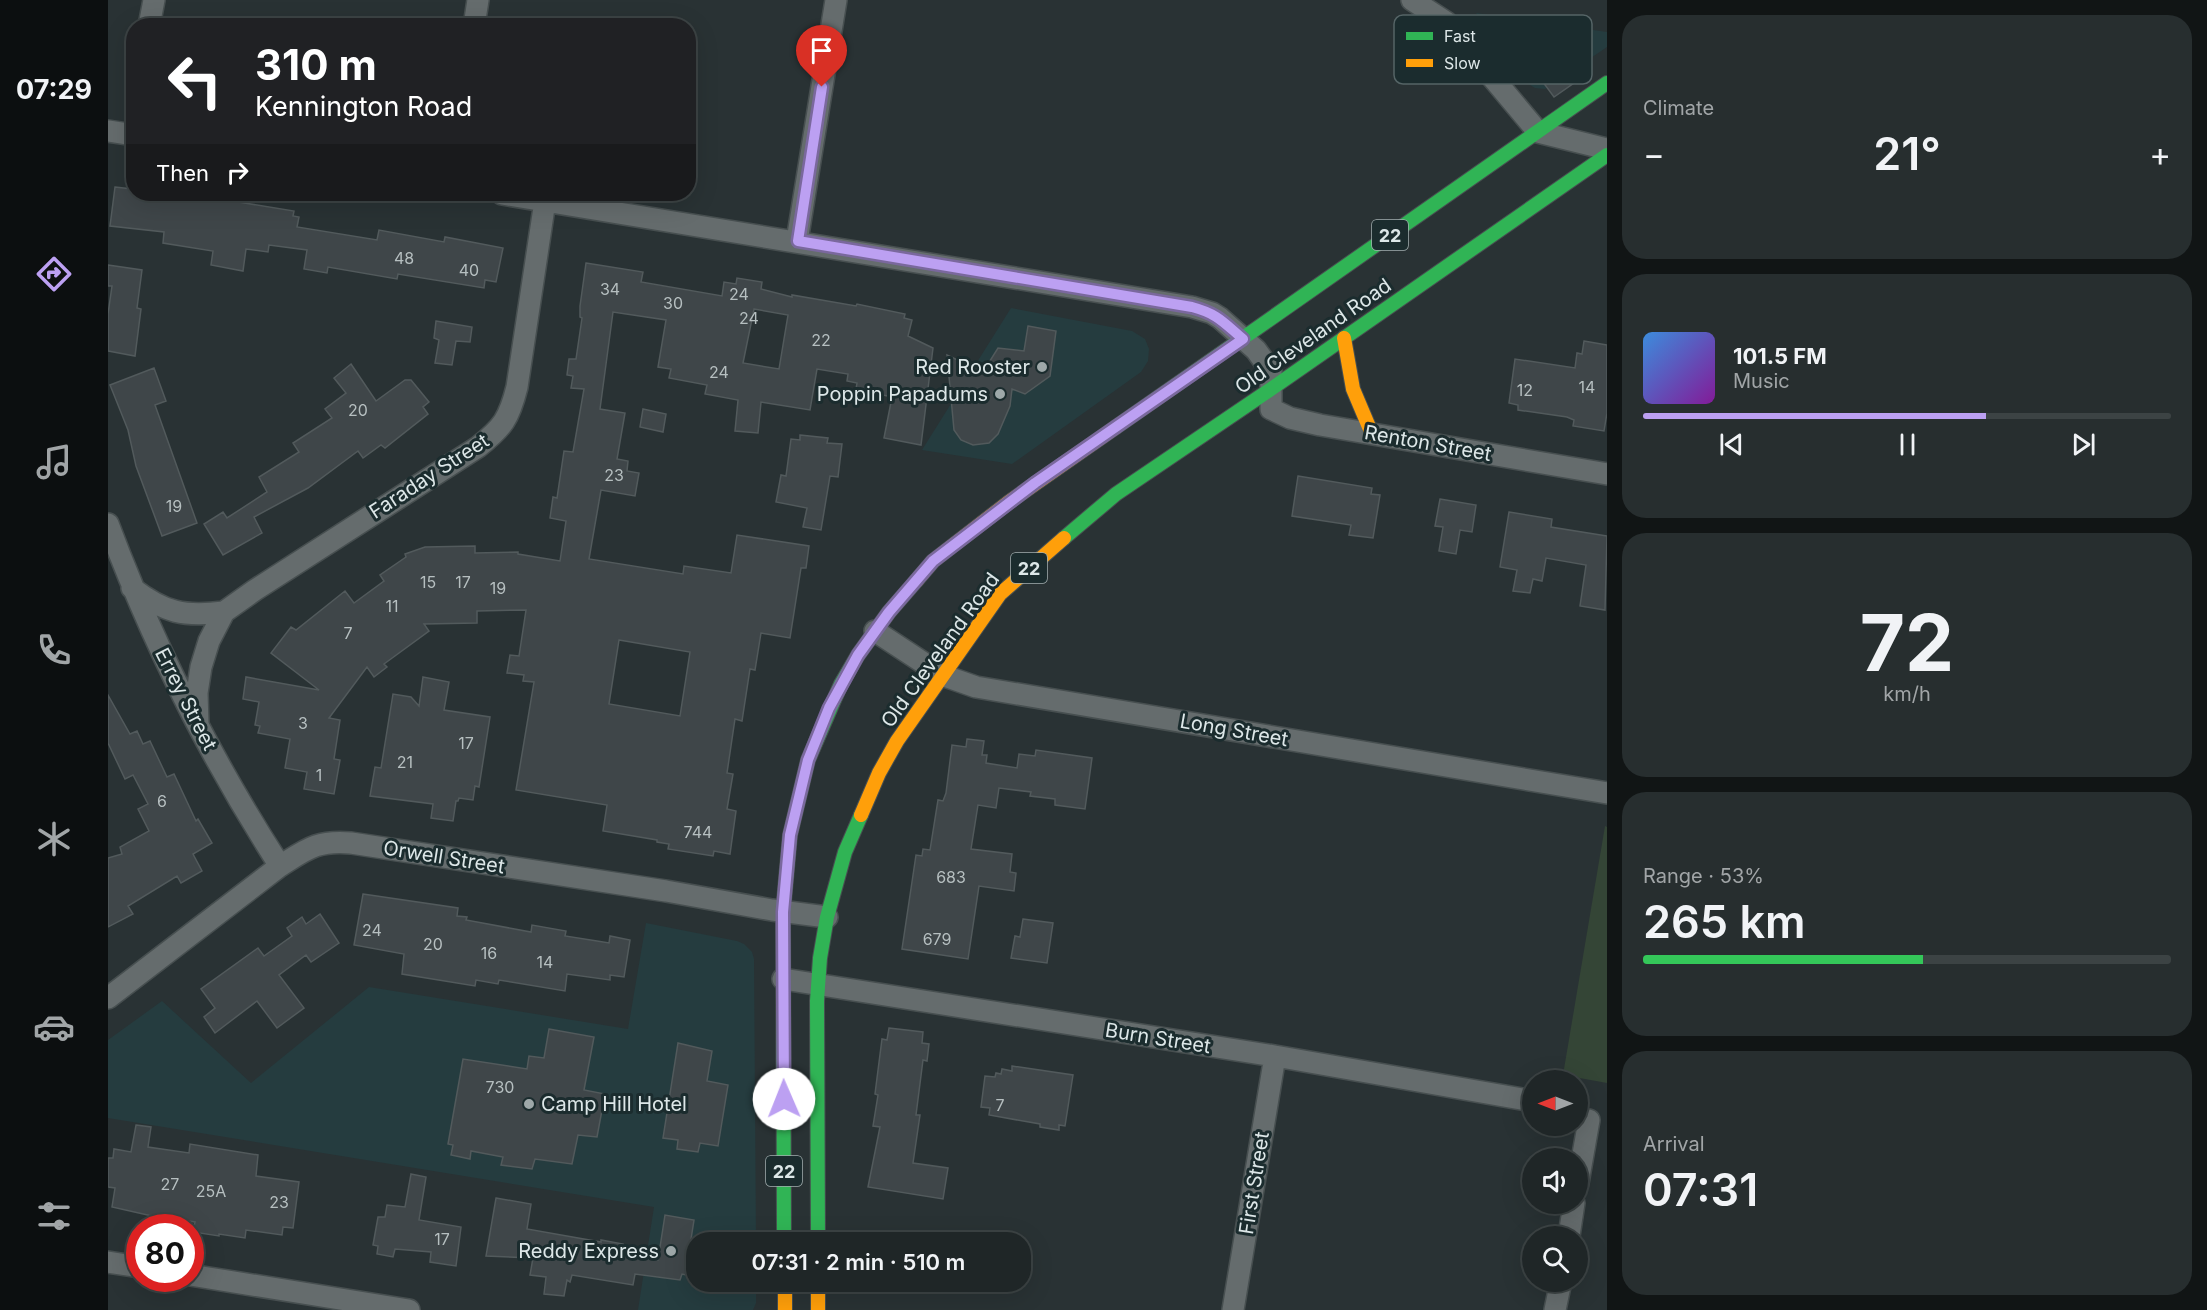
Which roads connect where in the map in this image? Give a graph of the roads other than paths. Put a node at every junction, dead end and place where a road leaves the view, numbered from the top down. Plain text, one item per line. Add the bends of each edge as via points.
1 (154, 0) edge
2 (478, 0) edge
3 (836, 0) edge
4 (1412, 0) edge
5 (1435, 15) edge
6 (151, 18) edge
7 (475, 18) edge
8 (1607, 83) edge
9 (1498, 84) edge
10 (108, 131) edge
11 (126, 131) edge
12 (1538, 132) junction
13 (1607, 149) edge
14 (1607, 155) edge
15 (545, 201) joint
16 (798, 241) junction
17 (1344, 338) junction
18 (1243, 339) junction
19 (1271, 389) junction
20 (1372, 434) junction
21 (1607, 474) edge
22 (108, 524) edge
23 (132, 587) junction
24 (224, 612) junction
25 (875, 631) junction
26 (942, 675) junction
27 (198, 724) junction
28 (1607, 793) edge
29 (280, 866) junction
30 (783, 912) junction
31 (827, 917) junction
32 (783, 979) junction
33 (817, 985) junction
34 (108, 998) edge
35 (1275, 1056) junction
36 (1522, 1099) edge
37 (1591, 1118) edge
38 (1585, 1148) edge
39 (784, 1232) edge
40 (818, 1232) edge
41 (108, 1262) edge
42 (126, 1265) edge
43 (204, 1277) edge
44 (785, 1292) edge
45 (818, 1292) edge
46 (1559, 1292) edge
47 (409, 1310) edge
48 (785, 1310) edge
49 (818, 1310) edge
50 (1233, 1310) edge
51 (1556, 1310) edge

1 - 6 street
2 - 7 street
3 - 16 street
4 - 5 street
8 - 12 highway, Old Cleveland Road / 22
9 - 12 street
10 - 11 street
12 - 13 street
12 - 18 highway, Old Cleveland Road / 22
14 - 17 highway, Old Cleveland Road / 22
15 - 16 street
15 - 24 street, Faraday Street via 517,387 503,424 478,447
16 - 18 street via 1192,307 1212,313
17 - 19 highway, Old Cleveland Road / 22
17 - 20 highway via 1353,389
18 - 19 street via 1271,371
18 - 25 highway, Old Cleveland Road / 22 via 1035,483 933,561
19 - 20 street, Renton Street via 1272,409 1282,415
19 - 26 highway, Old Cleveland Road / 22 via 1116,494 1049,549 1000,594
20 - 21 street, Renton Street
22 - 23 street, Errey Street
23 - 24 street via 163,609 193,614
23 - 27 street, Errey Street
24 - 27 street, Faraday Street via 201,667 196,693
25 - 26 street, Long Street
25 - 30 highway, Old Cleveland Road / 22 via 841,684 808,760 790,835
26 - 28 street, Long Street via 976,687
26 - 31 highway, Old Cleveland Road / 22 via 879,773 845,852
27 - 29 street, Errey Street via 247,815
29 - 30 street, Orwell Street via 329,841 351,843
29 - 34 street, Orwell Street
30 - 31 street, Orwell Street
30 - 32 highway, Old Cleveland Road / 22
31 - 33 highway, Old Cleveland Road / 22
32 - 33 street, Burn Street
32 - 39 highway, Old Cleveland Road / 22
33 - 35 street, Burn Street
33 - 40 highway, Old Cleveland Road / 22
35 - 36 street, Burn Street
35 - 50 street, First Street
37 - 38 street
41 - 42 street
43 - 47 street
44 - 48 highway
45 - 49 highway
46 - 51 street

